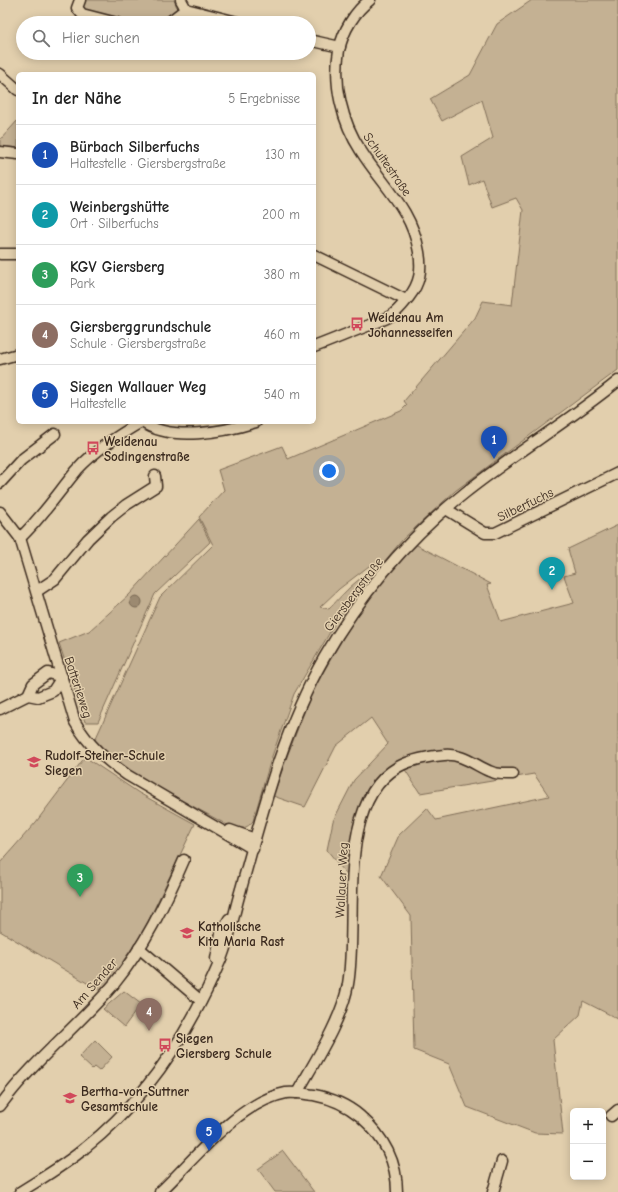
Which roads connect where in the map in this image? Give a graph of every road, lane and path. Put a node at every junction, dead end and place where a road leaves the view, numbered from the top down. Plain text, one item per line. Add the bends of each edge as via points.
1 (80, 0) edge
2 (370, 0) edge
3 (183, 5) edge
4 (90, 16) edge
5 (174, 16) edge
6 (218, 16) edge
7 (316, 42) edge
8 (340, 47) junction
9 (0, 74) edge
10 (16, 88) edge
11 (0, 152) edge
12 (16, 154) edge
13 (0, 254) edge
14 (16, 254) edge
15 (316, 256) edge
16 (406, 300) junction
17 (316, 346) edge
18 (16, 355) edge
19 (0, 359) edge
20 (618, 381) edge
21 (138, 424) edge
22 (144, 424) edge
23 (248, 424) edge
24 (55, 434) dead end
25 (618, 473) edge
26 (156, 476) dead end
27 (0, 483) edge
28 (446, 509) junction
29 (0, 512) edge
30 (20, 538) junction
31 (37, 591) junction
32 (62, 677) junction
33 (28, 695) junction
34 (0, 709) edge
35 (513, 774) dead end
36 (254, 844) junction
37 (184, 860) dead end
38 (139, 948) junction
39 (201, 1001) junction
40 (300, 1094) junction
41 (0, 1106) edge
42 (502, 1161) dead end
43 (20, 1192) edge
44 (160, 1192) edge
45 (397, 1192) edge
46 (493, 1192) edge

1 - 4 street via 77,8 82,14
2 - 8 street, Schultestraße via 350,22
3 - 5 street
3 - 6 street
7 - 8 street
8 - 16 street, Schultestraße via 337,81 339,96 351,132 361,152 406,213 417,241 420,278
9 - 10 street
11 - 12 street
13 - 14 street
15 - 16 street
16 - 17 street, Schultestraße via 392,315
18 - 19 street
20 - 28 street, Giersbergstraße
21 - 30 street via 118,436 78,469 35,524
22 - 23 street via 162,430 192,434 210,433
24 - 27 street via 21,460
25 - 28 street, Silberfuchs via 495,533 485,532
26 - 31 street via 156,486 126,504 101,526 55,579
28 - 36 street, Giersbergstraße via 383,573 324,658 303,698 284,746
29 - 30 street, Batterieweg
30 - 31 street, Batterieweg
31 - 32 street, Batterieweg
32 - 33 street via 53,691 38,697
32 - 33 street via 48,673 33,684
32 - 36 street, Batterieweg via 75,722 97,752 127,775 202,819
33 - 34 street
35 - 40 street, Wallauer Weg via 495,773 455,755 445,755 398,767 373,791 355,841 350,970 345,998
36 - 39 street, Giersbergstraße via 234,911 221,933 214,972
37 - 38 street, Am Sender via 166,901
38 - 39 street
38 - 41 street, Am Sender via 114,983 31,1069
39 - 43 street, Giersbergstraße via 172,1053 126,1111 80,1152
40 - 44 street via 288,1093 253,1105 236,1118
40 - 45 street via 326,1097 356,1113 375,1130 390,1156
42 - 46 street

